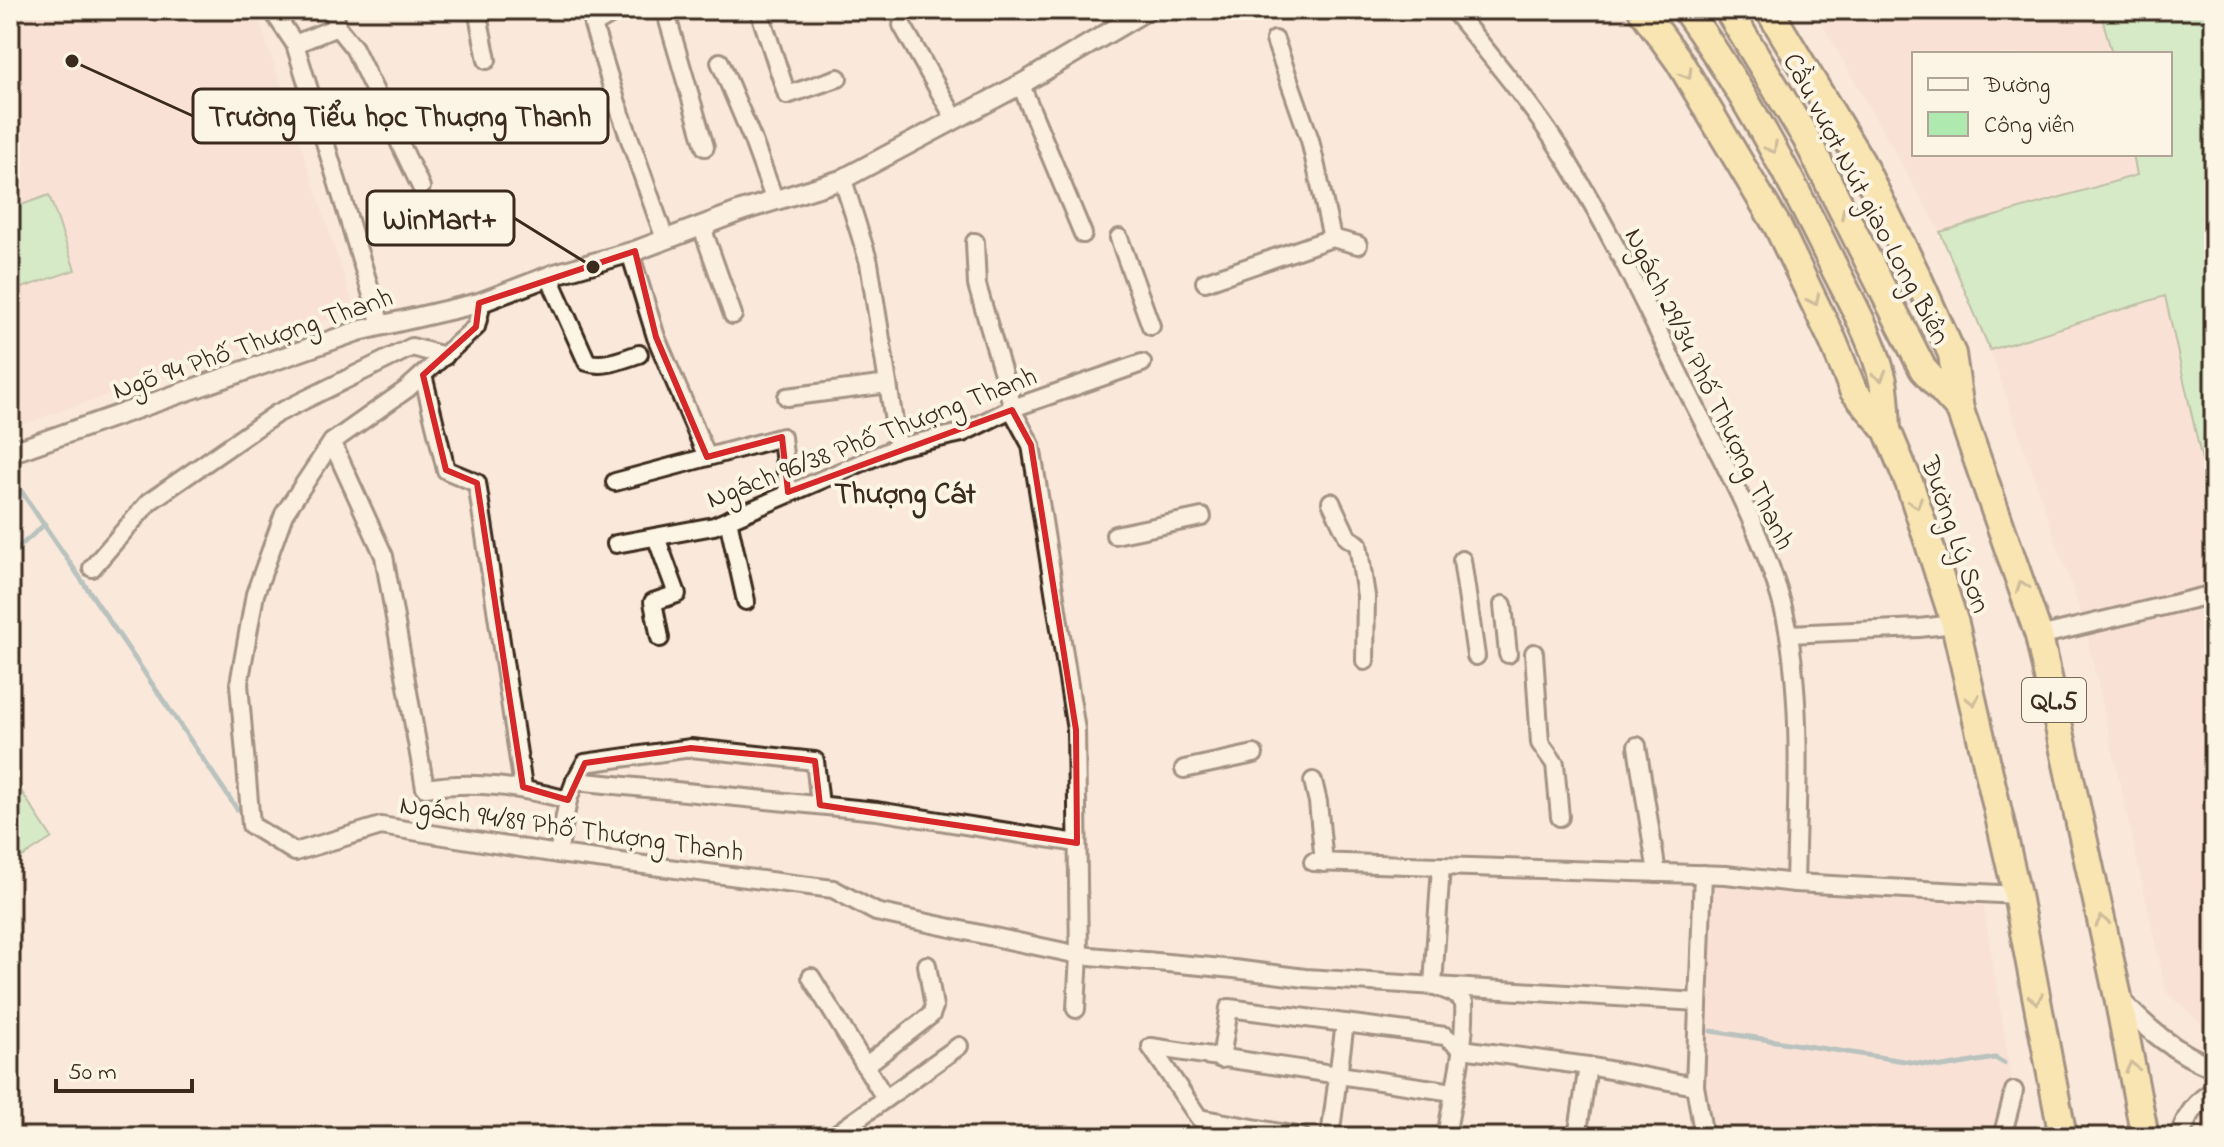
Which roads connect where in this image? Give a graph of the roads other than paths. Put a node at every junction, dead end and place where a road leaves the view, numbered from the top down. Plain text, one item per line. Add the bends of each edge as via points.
1 (272, 10) edge
2 (477, 10) edge
3 (619, 10) edge
4 (665, 10) edge
5 (759, 10) edge
6 (1147, 10) edge
7 (1453, 10) edge
8 (1642, 10) edge
9 (1686, 10) edge
10 (1728, 10) edge
11 (1769, 10) edge
12 (1125, 16) edge
13 (335, 18) edge
14 (902, 25) dead end
15 (1275, 40) dead end
16 (295, 44) junction
17 (487, 60) dead end
18 (720, 62) dead end
19 (838, 78) dead end
20 (1025, 82) junction
21 (955, 119) junction
22 (705, 147) dead end
23 (841, 180) junction
24 (421, 187) dead end
25 (775, 201) junction
26 (710, 222) junction
27 (1083, 234) dead end
28 (1119, 238) dead end
29 (1332, 238) junction
30 (665, 239) junction
31 (975, 242) dead end
32 (1358, 245) dead end
33 (635, 251) junction
34 (555, 274) junction
35 (1205, 282) dead end
36 (479, 303) junction
37 (733, 315) dead end
38 (381, 325) junction
39 (1151, 326) dead end
40 (639, 354) dead end
41 (445, 356) junction
42 (1142, 363) dead end
43 (423, 375) junction
44 (888, 384) junction
45 (787, 397) dead end
46 (1013, 409) junction
47 (1960, 410) junction
48 (1887, 430) junction
49 (332, 442) junction
50 (898, 447) junction
51 (10, 453) edge
52 (707, 457) junction
53 (615, 482) dead end
54 (788, 492) junction
55 (1331, 502) dead end
56 (1202, 517) dead end
57 (728, 520) junction
58 (1115, 535) dead end
59 (656, 537) junction
60 (616, 544) dead end
61 (1462, 560) dead end
62 (92, 568) dead end
63 (2214, 594) edge
64 (746, 601) dead end
65 (1503, 605) dead end
66 (1955, 624) junction
67 (1789, 634) junction
68 (2039, 636) junction
69 (660, 638) dead end
70 (1534, 653) dead end
71 (1508, 654) dead end
72 (1476, 656) dead end
73 (1365, 661) dead end
74 (1637, 746) dead end
75 (1254, 754) dead end
76 (1184, 769) dead end
77 (575, 781) junction
78 (1313, 781) dead end
79 (523, 787) junction
80 (568, 800) junction
81 (820, 805) junction
82 (1560, 817) dead end
83 (1077, 843) junction
84 (558, 854) junction
85 (1441, 866) junction
86 (1657, 873) junction
87 (1703, 874) junction
88 (1795, 883) junction
89 (2017, 895) junction
90 (1079, 955) junction
91 (927, 965) dead end
92 (811, 977) dead end
93 (1433, 985) junction
94 (2118, 997) junction
95 (1698, 1002) junction
96 (1076, 1009) dead end
97 (1345, 1023) junction
98 (959, 1046) dead end
99 (1462, 1049) junction
100 (1221, 1059) junction
101 (865, 1066) junction
102 (1588, 1066) junction
103 (2214, 1068) edge
104 (1337, 1075) junction
105 (1695, 1086) junction
106 (2014, 1091) dead end
107 (2214, 1091) edge
108 (1453, 1092) junction
109 (885, 1098) junction
110 (832, 1137) edge
111 (1302, 1137) edge
112 (1330, 1137) edge
113 (1446, 1137) edge
114 (1577, 1137) edge
115 (1704, 1137) edge
116 (2002, 1137) edge
117 (2063, 1137) edge
118 (2145, 1137) edge
119 (2180, 1137) edge

1 - 16 street
2 - 17 street
3 - 30 street via 593,25
4 - 22 street
5 - 19 street via 787,95
6 - 12 street, Ngõ 94 Phố Thượng Thanh
7 - 67 street, Ngách 29/34 Phố Thượng Thanh via 1527,102 1595,209 1725,465 1770,568
8 -> 48 highway, Đường Lý Sơn via 1679,61 1778,227 1853,390
9 -> 48 highway via 1765,135 1862,323 1883,381
47 -> 10 highway, Cầu vượt Nút giao Long Biên / QL.5 via 1923,369 1806,138
11 - 47 highway, Đường Lý Sơn / QL.5 via 1861,162 1918,278 1952,354
12 - 20 street, Ngõ 94 Phố Thượng Thanh
13 - 16 street
13 - 24 street
14 - 21 street
15 - 29 street via 1310,140
16 - 38 street
18 - 25 street
20 - 21 street, Ngõ 94 Phố Thượng Thanh
20 - 27 street via 1023,90
21 - 23 street, Ngõ 94 Phố Thượng Thanh
23 - 25 street, Ngõ 94 Phố Thượng Thanh
23 - 44 street via 869,263
25 - 26 street, Ngõ 94 Phố Thượng Thanh
26 - 30 street, Ngõ 94 Phố Thượng Thanh
26 - 37 street via 704,233
28 - 39 street
29 - 32 street
29 - 35 street
30 - 33 street, Ngõ 94 Phố Thượng Thanh
31 - 46 street via 977,285
33 - 34 street, Ngõ 94 Phố Thượng Thanh
33 - 52 street via 632,259 656,337
34 - 36 street, Ngõ 94 Phố Thượng Thanh
34 - 40 street via 553,286 587,362 608,363
36 - 38 street, Ngõ 94 Phố Thượng Thanh
36 - 41 street, Ngách 94/89 Phố Thượng Thanh via 476,327
38 - 51 street, Ngõ 94 Phố Thượng Thanh
41 - 43 street, Ngách 94/89 Phố Thượng Thanh
41 - 62 street via 412,347 276,414 149,502
42 - 46 street, Ngách 96/38 Phố Thượng Thanh
43 - 49 street, Ngách 94/89 Phố Thượng Thanh
43 - 79 street via 446,470 477,483
44 - 45 street
44 - 50 street
46 - 50 street, Ngách 96/38 Phố Thượng Thanh via 962,433
46 - 83 street via 1031,445 1076,730
68 -> 47 highway, Đường Lý Sơn / QL.5
48 -> 66 highway, Đường Lý Sơn
49 - 79 street via 384,556 425,788 459,783
49 - 84 street, Ngách 94/89 Phố Thượng Thanh via 284,514 255,594 239,684 251,825 295,852 381,826
50 - 54 street, Ngách 96/38 Phố Thượng Thanh
52 - 53 street
52 - 54 street via 782,437
54 - 57 street, Ngách 96/38 Phố Thượng Thanh
55 - 73 street via 1348,538 1358,544 1366,596
56 - 58 street
57 - 59 street, Ngách 96/38 Phố Thượng Thanh
57 - 64 street
59 - 60 street, Ngách 96/38 Phố Thượng Thanh
59 - 69 street via 677,594 653,602
61 - 72 street
63 - 68 street
65 - 71 street
66 - 67 street
66 -> 89 highway, Đường Lý Sơn
67 - 88 street, Ngách 29/34 Phố Thượng Thanh via 1798,746
94 -> 68 highway, Đường Lý Sơn / QL.5
70 - 82 street via 1540,743 1555,764
74 - 86 street
75 - 76 street
77 - 80 street
77 - 81 street
77 - 81 street via 585,763 691,748 815,761
78 - 85 street via 1318,862
79 - 80 street
80 - 84 street
81 - 83 street
83 - 90 street
84 - 90 street, Ngách 94/89 Phố Thượng Thanh via 833,889 876,912
85 - 86 street
85 - 93 street
86 - 87 street
87 - 88 street
87 - 95 street
88 - 89 street
89 -> 117 highway, Đường Lý Sơn
90 - 93 street, Ngách 94/89 Phố Thượng Thanh
90 - 96 street
91 - 101 street via 931,1015
92 - 101 street
93 - 95 street, Ngách 94/89 Phố Thượng Thanh
93 - 99 street via 1464,1002
94 - 103 street via 2168,1045
118 -> 94 highway, Đường Lý Sơn / QL.5
95 - 105 street
97 - 99 street via 1445,1036
97 - 100 street via 1229,1008
97 - 104 street
98 - 109 street
99 - 102 street
99 - 108 street
100 - 104 street
100 - 111 street via 1151,1047 1199,1118
101 - 109 street
102 - 105 street
102 - 114 street
104 - 108 street
104 - 112 street
105 - 115 street
106 - 116 street
107 - 119 street via 2191,1113
108 - 113 street
109 - 110 street

